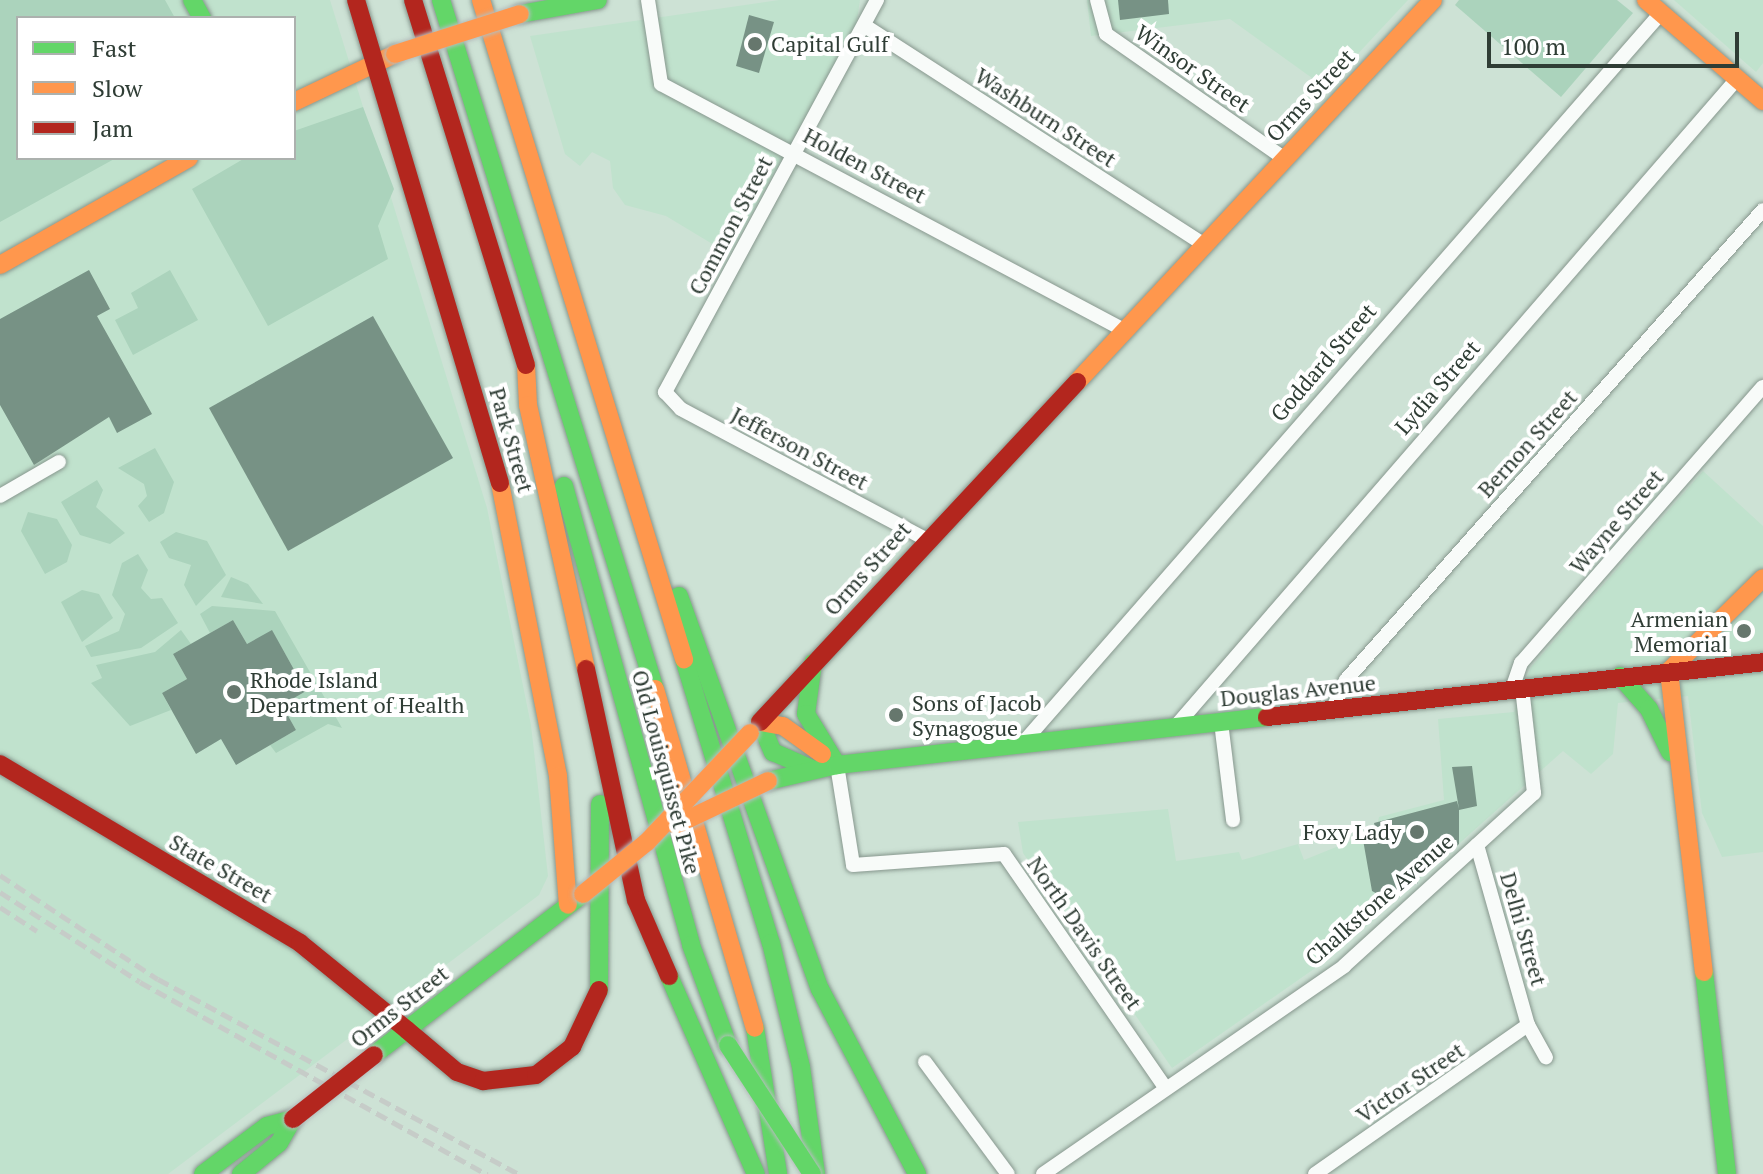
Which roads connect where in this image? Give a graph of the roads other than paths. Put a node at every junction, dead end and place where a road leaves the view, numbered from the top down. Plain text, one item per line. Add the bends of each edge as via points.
1 (356, 0) edge
2 (413, 0) edge
3 (441, 0) edge
4 (481, 0) edge
5 (598, 0) edge
6 (648, 0) edge
7 (877, 0) edge
8 (1097, 0) edge
9 (1433, 0) edge
10 (1646, 0) edge
11 (1661, 13) junction
12 (865, 26) junction
13 (371, 65) junction
14 (1737, 79) junction
15 (296, 101) edge
16 (1763, 101) edge
17 (794, 152) junction
18 (1284, 158) junction
19 (185, 160) edge
20 (1763, 210) edge
21 (1203, 244) junction
22 (0, 265) edge
23 (1122, 329) junction
24 (526, 360) junction
25 (666, 386) joint
26 (1763, 387) edge
27 (619, 444) junction
28 (59, 462) dead end
29 (0, 496) edge
30 (925, 539) junction
31 (1763, 578) edge
32 (1763, 662) edge
33 (813, 663) junction
34 (1669, 671) junction
35 (1620, 676) junction
36 (1517, 688) junction
37 (1332, 710) junction
38 (1221, 722) junction
39 (597, 724) junction
40 (755, 727) junction
41 (1175, 727) junction
42 (1022, 744) junction
43 (0, 764) edge
44 (837, 765) junction
45 (814, 769) junction
46 (1684, 796) junction
47 (1233, 820) dead end
48 (647, 842) junction
49 (1477, 845) junction
50 (576, 900) junction
51 (1528, 1025) junction
52 (407, 1030) junction
53 (1546, 1057) dead end
54 (925, 1062) dead end
55 (1166, 1089) junction
56 (293, 1119) junction
57 (203, 1174) edge
58 (241, 1174) edge
59 (756, 1174) edge
60 (778, 1174) edge
61 (814, 1174) edge
62 (917, 1174) edge
63 (1008, 1174) edge
64 (1043, 1174) edge
65 (1315, 1174) edge
66 (1727, 1174) edge

1 - 13 main road, Park Street
2 - 24 main road
3 - 60 main road via 737,952 764,1066
4 - 27 main road
5 - 13 main road, bridge via 520,14
6 - 17 street, Holden Street via 661,84
7 - 12 street, Common Street
8 - 18 street, Winsor Street via 1106,34
9 - 18 main road, Orms Street
10 - 11 main road
11 - 14 main road
11 - 42 street, Goddard Street
12 - 17 street, Common Street
12 - 21 street, Washburn Street
13 - 15 main road
13 - 50 main road, Park Street via 516,544
14 - 16 main road
14 - 41 street, Lydia Street
17 - 23 street, Holden Street
17 - 25 street, Common Street
18 - 21 main road, Orms Street
19 - 22 main road
20 - 37 street, Bernon Street via 1346,680
21 - 23 main road, Orms Street
23 - 30 main road, Orms Street
24 - 39 main road via 528,405
24 - 61 main road, Old Louisquisset Pike, bridge via 691,945 728,1045
25 - 30 street, Jefferson Street via 681,409
26 - 36 street, Wayne Street via 1521,663
27 - 61 main road via 777,964
27 - 62 main road via 820,989
28 - 29 street
30 - 33 main road, Orms Street
31 - 34 main road
32 - 34 main road, Douglas Avenue
33 - 40 main road, Orms Street
33 - 44 main road via 806,714
34 - 35 main road, Douglas Avenue
34 - 46 main road
35 - 36 main road, Douglas Avenue
35 - 46 main road via 1655,718
36 - 37 main road, Douglas Avenue
36 - 49 street, Chalkstone Avenue via 1534,793
37 - 38 main road, Douglas Avenue
38 - 41 main road, Douglas Avenue
38 - 47 street
39 - 52 main road, State Street via 604,948 590,1022 548,1068 495,1082 457,1072
39 - 59 main road via 642,919
40 - 44 main road via 783,726
40 - 45 main road via 778,756
40 - 48 main road, Orms Street, bridge
41 - 42 main road, Douglas Avenue
42 - 44 main road, Douglas Avenue
43 - 52 main road, State Street via 300,943
44 - 45 main road, Douglas Avenue
44 - 55 street, North Davis Street via 853,865 1004,854
45 - 48 main road, Douglas Avenue, bridge via 768,781
46 - 66 main road
48 - 50 main road, Orms Street, bridge
49 - 51 street, Delhi Street
49 - 55 street, Chalkstone Avenue via 1344,966
50 - 52 main road, Orms Street
51 - 53 street, Delhi Street
51 - 65 street, Victor Street
52 - 56 main road, Orms Street, bridge
54 - 63 street
55 - 64 street, Chalkstone Avenue
56 - 57 main road, Orms Street via 267,1126
56 - 58 main road, Orms Street via 279,1143

